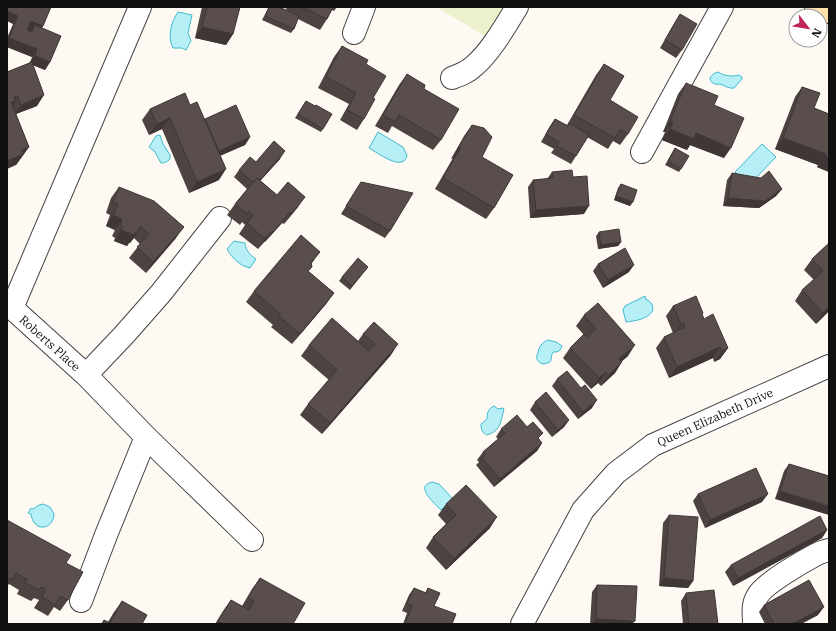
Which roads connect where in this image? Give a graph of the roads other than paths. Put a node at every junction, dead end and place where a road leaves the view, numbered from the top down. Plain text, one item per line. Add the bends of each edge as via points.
1 (140, 7) edge
2 (364, 7) edge
3 (517, 7) edge
4 (722, 7) edge
5 (816, 7) edge
6 (829, 12) edge
7 (354, 33) dead end
8 (452, 78) dead end
9 (642, 152) dead end
10 (220, 218) dead end
11 (10, 306) edge
12 (829, 366) edge
13 (86, 376) junction
14 (146, 437) junction
15 (252, 540) dead end
16 (829, 550) edge
17 (81, 602) dead end
18 (522, 624) edge
19 (754, 624) edge

1 - 11 street, Roberts Place
2 - 7 street
3 - 8 street via 475,66
4 - 9 street
5 - 6 street
10 - 13 street via 161,293
11 - 13 street, Roberts Place
12 - 18 street, Queen Elizabeth Drive via 653,445 616,473 583,510
13 - 14 street, Roberts Place
14 - 15 street, Roberts Place
14 - 17 street
16 - 19 street via 793,568 763,588 753,608

